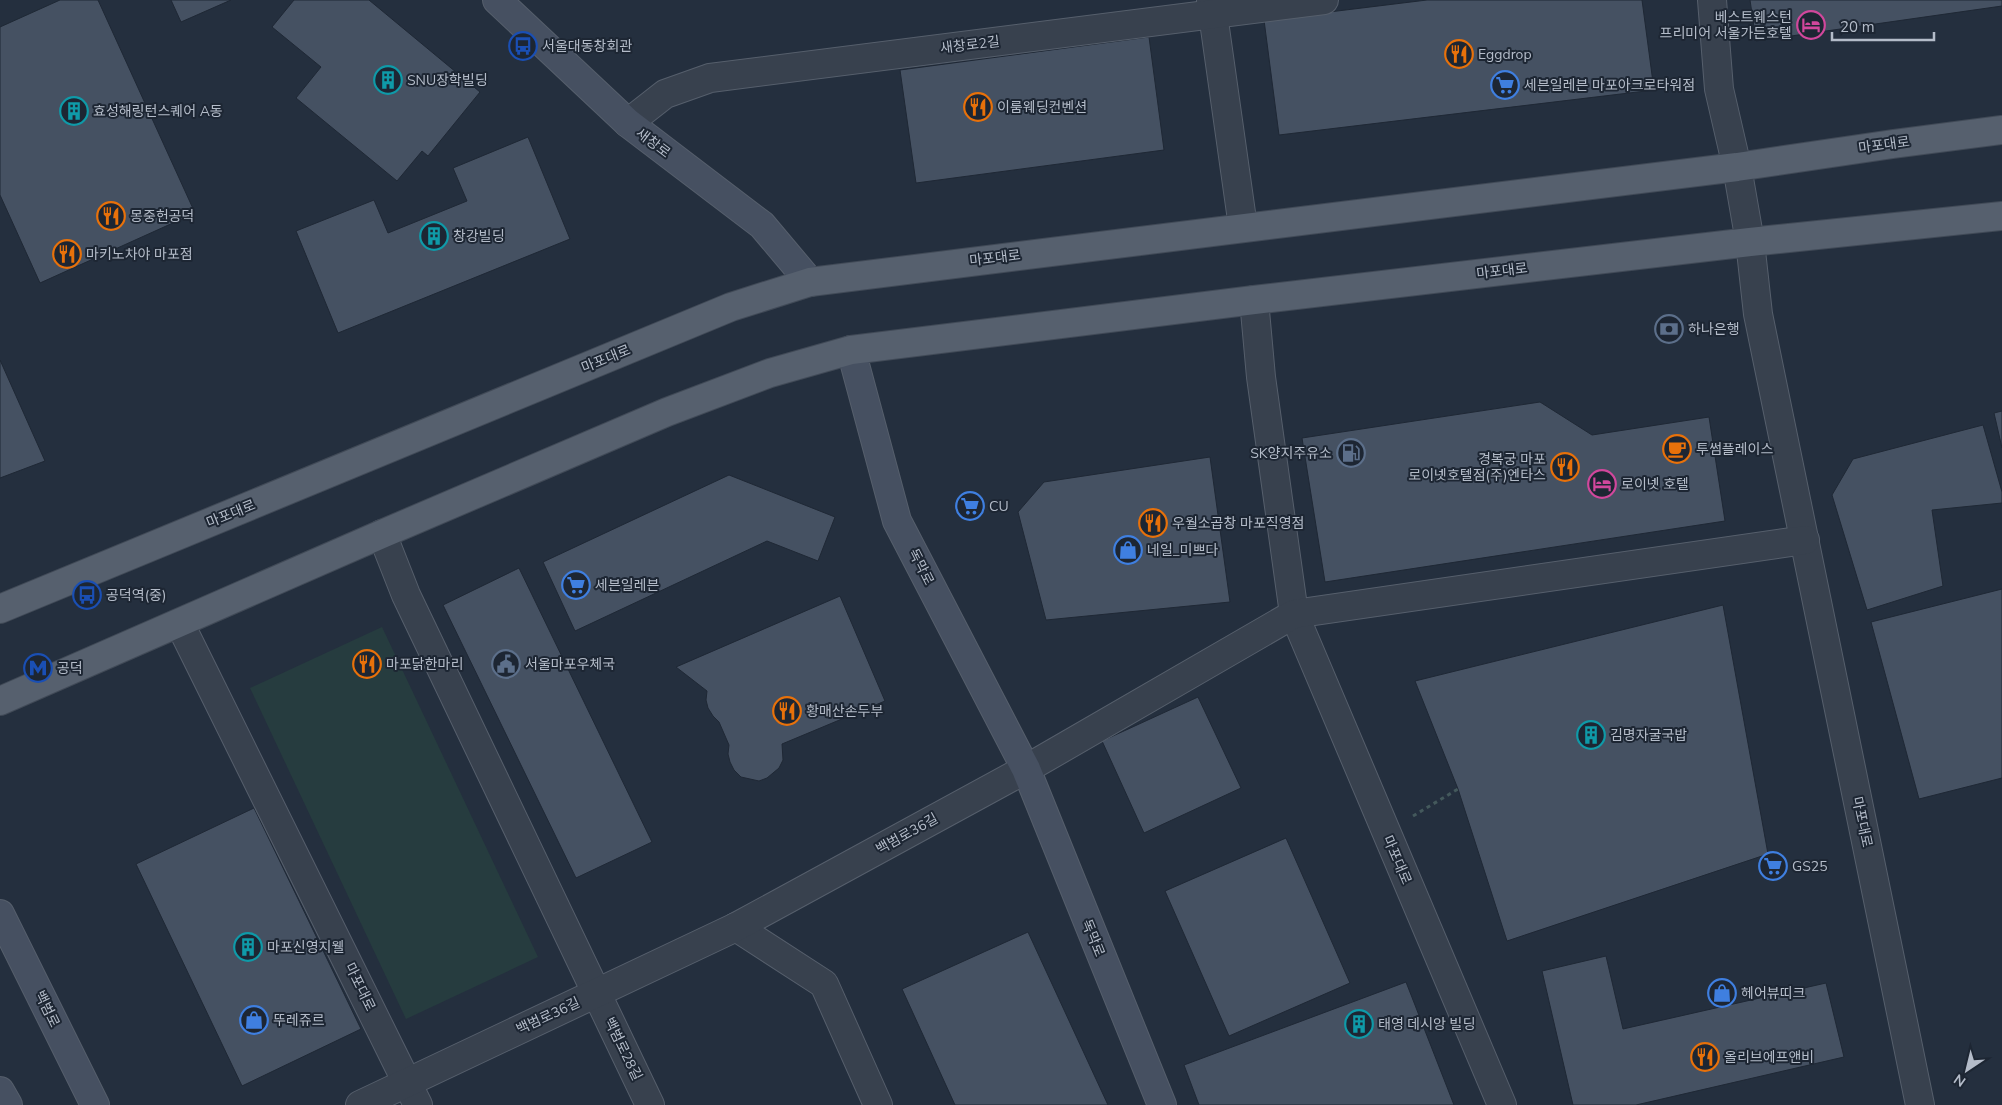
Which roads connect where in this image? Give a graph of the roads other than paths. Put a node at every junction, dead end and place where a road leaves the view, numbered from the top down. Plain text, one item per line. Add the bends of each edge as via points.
1 (498, 0) edge
2 (1324, 0) edge
3 (1712, 0) edge
4 (1212, 8) edge
5 (628, 123) junction
6 (2002, 130) edge
7 (1737, 167) junction
8 (2002, 216) edge
9 (1244, 227) junction
10 (1750, 242) junction
11 (810, 282) junction
12 (1254, 300) junction
13 (851, 350) junction
14 (382, 534) junction
15 (1804, 540) junction
16 (0, 609) edge
17 (1294, 614) junction
18 (180, 624) junction
19 (0, 701) edge
20 (1026, 770) junction
21 (0, 914) edge
22 (736, 927) junction
23 (596, 993) junction
24 (0, 1090) edge
25 (412, 1094) edge
26 (8, 1105) edge
27 (95, 1105) edge
28 (360, 1105) edge
29 (650, 1105) edge
30 (878, 1105) edge
31 (1162, 1105) edge
32 (1502, 1105) edge
33 (1920, 1105) edge

1 - 5 main road, 새창로
2 - 4 street, 새창로2길
3 - 7 street, 마포대로 via 1719,90
4 - 5 street, 새창로2길 via 710,78 665,94
4 - 9 street
5 - 11 main road, 새창로 via 762,225
6 - 7 main road, 마포대로
7 - 9 main road, 마포대로
7 - 10 street, 마포대로
8 - 10 main road, 마포대로
9 - 11 main road, 마포대로
10 - 12 main road, 마포대로
10 - 15 street, 마포대로 via 1758,314
11 - 16 main road, 마포대로 via 731,307
12 - 13 main road, 마포대로
12 - 17 street, 마포대로 via 1261,378
13 - 14 main road, 마포대로 via 770,373 677,409
13 - 20 main road, 독막로 via 897,522
14 - 18 main road, 마포대로
14 - 23 street via 406,595
15 - 17 street
15 - 33 street, 마포대로
17 - 20 street
17 - 32 street, 마포대로
18 - 19 main road, 마포대로
18 - 25 street, 마포대로
20 - 22 street, 백범로36길
20 - 31 main road, 독막로
21 - 27 main road, 백범로
22 - 23 street, 백범로36길
22 - 30 street via 824,984
23 - 25 street, 백범로36길
23 - 29 street, 백범로28길
24 - 26 main road
25 - 28 street, 백범로36길

